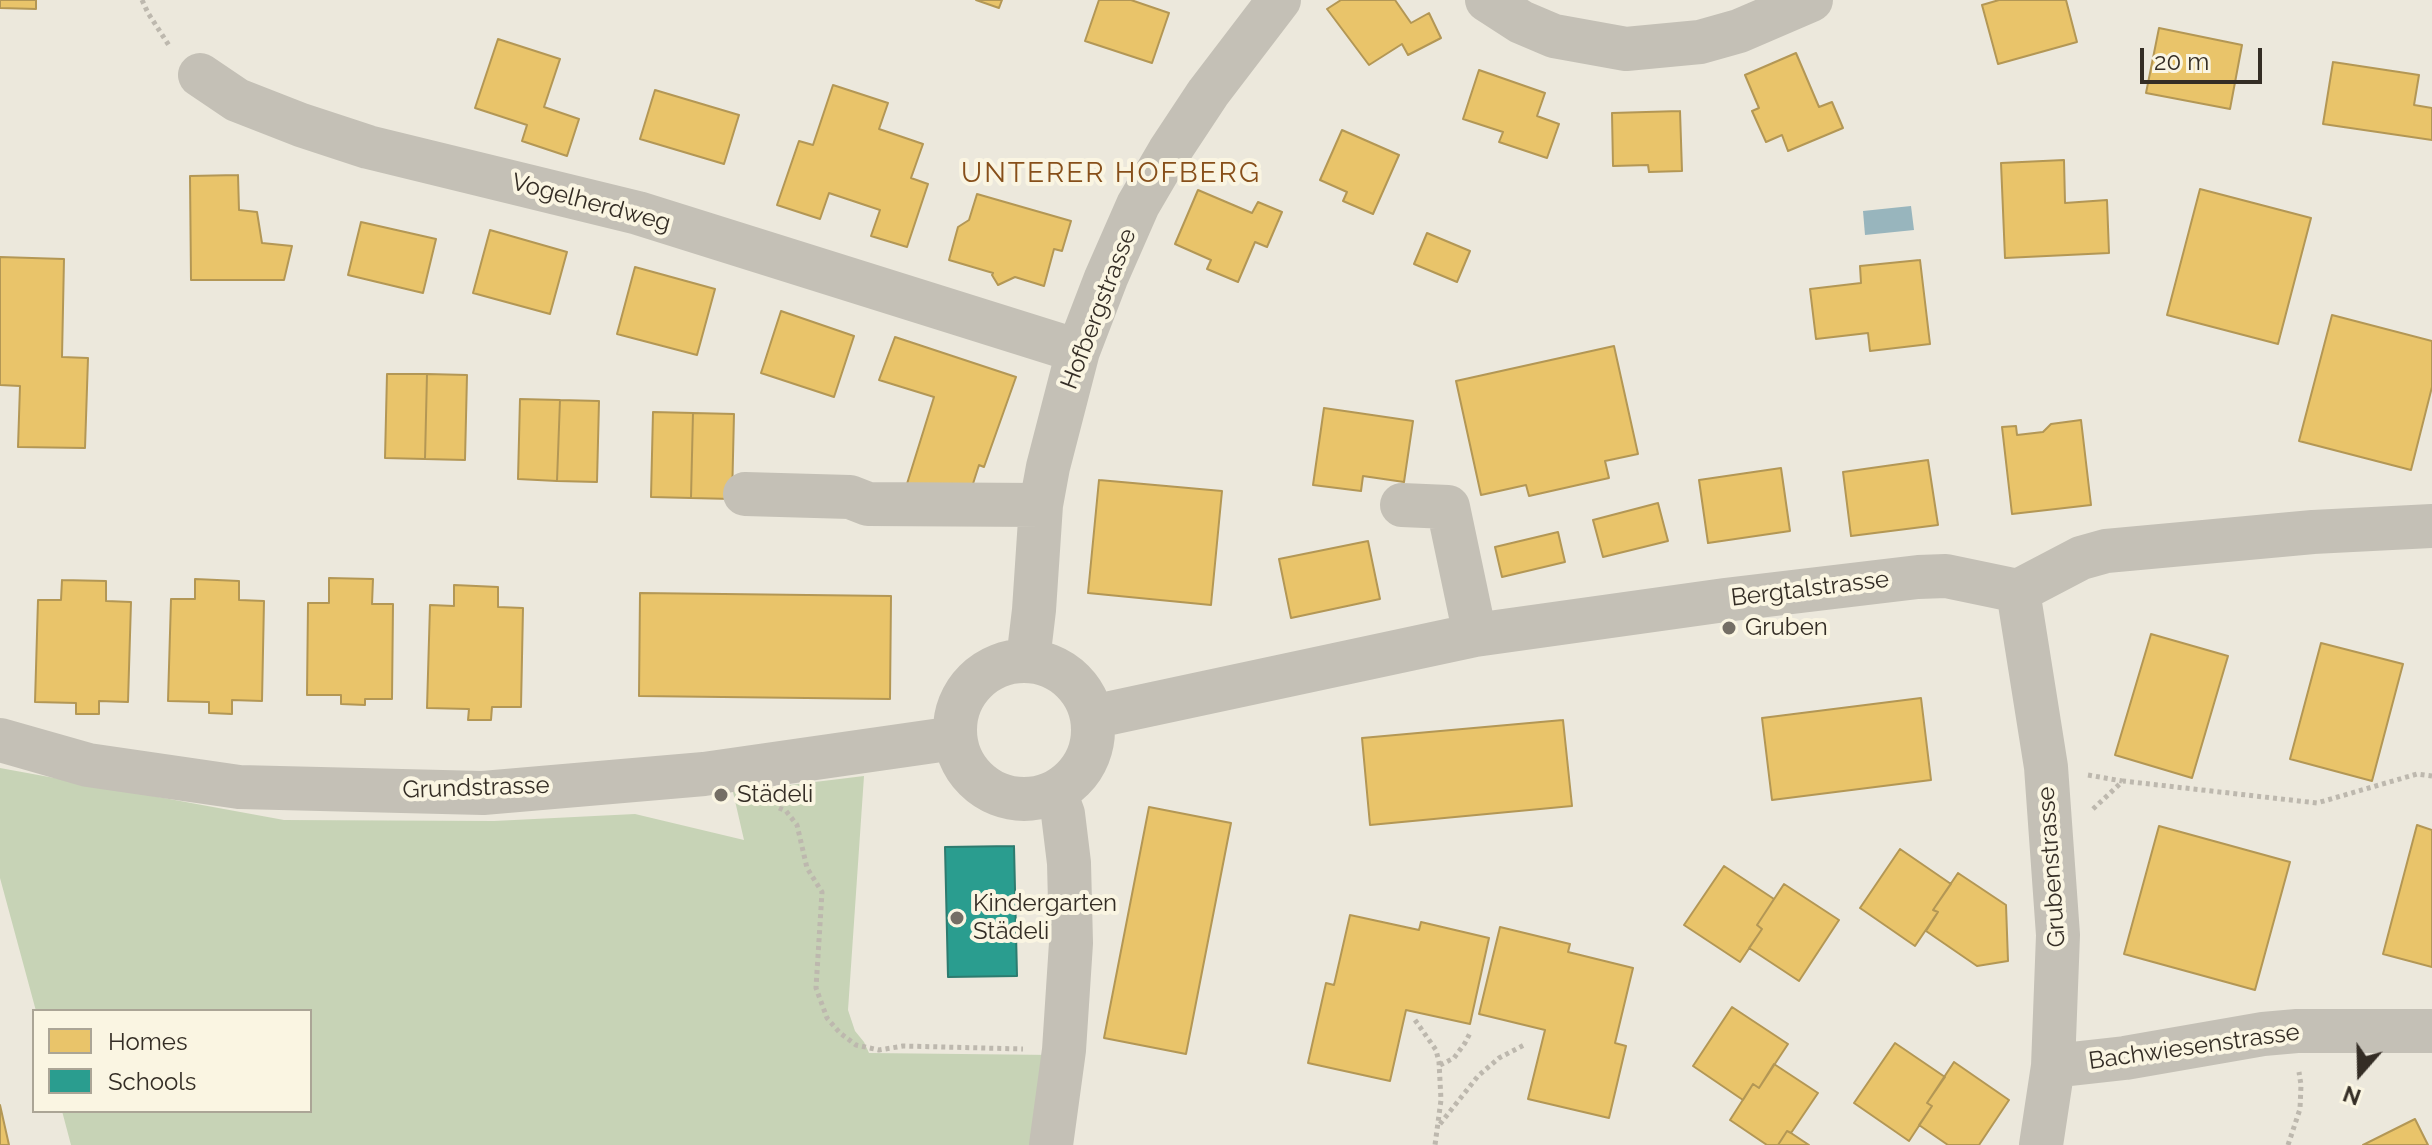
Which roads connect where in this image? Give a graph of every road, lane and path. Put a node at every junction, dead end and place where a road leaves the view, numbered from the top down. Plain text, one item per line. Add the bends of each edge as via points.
1 (142, 0) edge
2 (1279, 0) edge
3 (1487, 0) edge
4 (1811, 0) edge
5 (200, 75) joint
6 (1078, 351) junction
7 (745, 494) dead end
8 (1041, 505) junction
9 (1402, 505) dead end
10 (2432, 526) edge
11 (2018, 591) junction
12 (1475, 635) junction
13 (1028, 660) junction
14 (1092, 717) junction
15 (955, 738) junction
16 (0, 740) edge
17 (2432, 776) edge
18 (1055, 792) junction
19 (769, 806) dead end
20 (2088, 813) dead end
21 (1415, 1020) dead end
22 (2432, 1031) edge
23 (1470, 1033) dead end
24 (1526, 1044) dead end
25 (1064, 1050) junction
26 (1440, 1065) junction
27 (2053, 1066) junction
28 (2300, 1077) dead end
29 (1439, 1124) junction
30 (1051, 1145) edge
31 (1435, 1145) edge
32 (2041, 1145) edge
33 (2288, 1145) edge

1 - 5 path via 168,45
2 - 6 street, Hofbergstrasse via 1208,93 1138,205
3 - 4 street via 1554,36 1626,49 1700,42
5 - 6 street, Vogelherdweg via 237,100 368,147 638,213
6 - 8 street, Hofbergstrasse
7 - 8 street via 850,497 868,504
8 - 13 street, Hofbergstrasse
9 - 12 street via 1448,507
10 - 11 street via 2106,551
11 - 12 street, Bergtalstrasse via 1946,576 1918,577
11 - 27 street, Grubenstrasse via 2046,767 2055,883
12 - 14 street, Bergtalstrasse
13 - 14 street via 1070,677
13 - 15 street via 989,669 973,682 961,699
14 - 18 street via 1087,759
15 - 16 street, Grundstrasse via 704,774 483,793 239,787 88,765
15 - 18 street via 960,760 991,791 1023,799
17 - 20 path via 2417,774 2317,803 2123,781
18 - 25 street via 1069,863 1071,943
19 - 25 path via 786,811 797,825 807,868 822,892 816,988 827,1018 840,1033 856,1045 879,1050
21 - 26 path
22 - 27 street, Bachwiesenstrasse via 2263,1034
23 - 26 path via 1454,1058
24 - 29 path via 1478,1076
25 - 30 street
26 - 29 path
27 - 32 street, Grubenstrasse
28 - 33 path via 2300,1109
29 - 31 path

